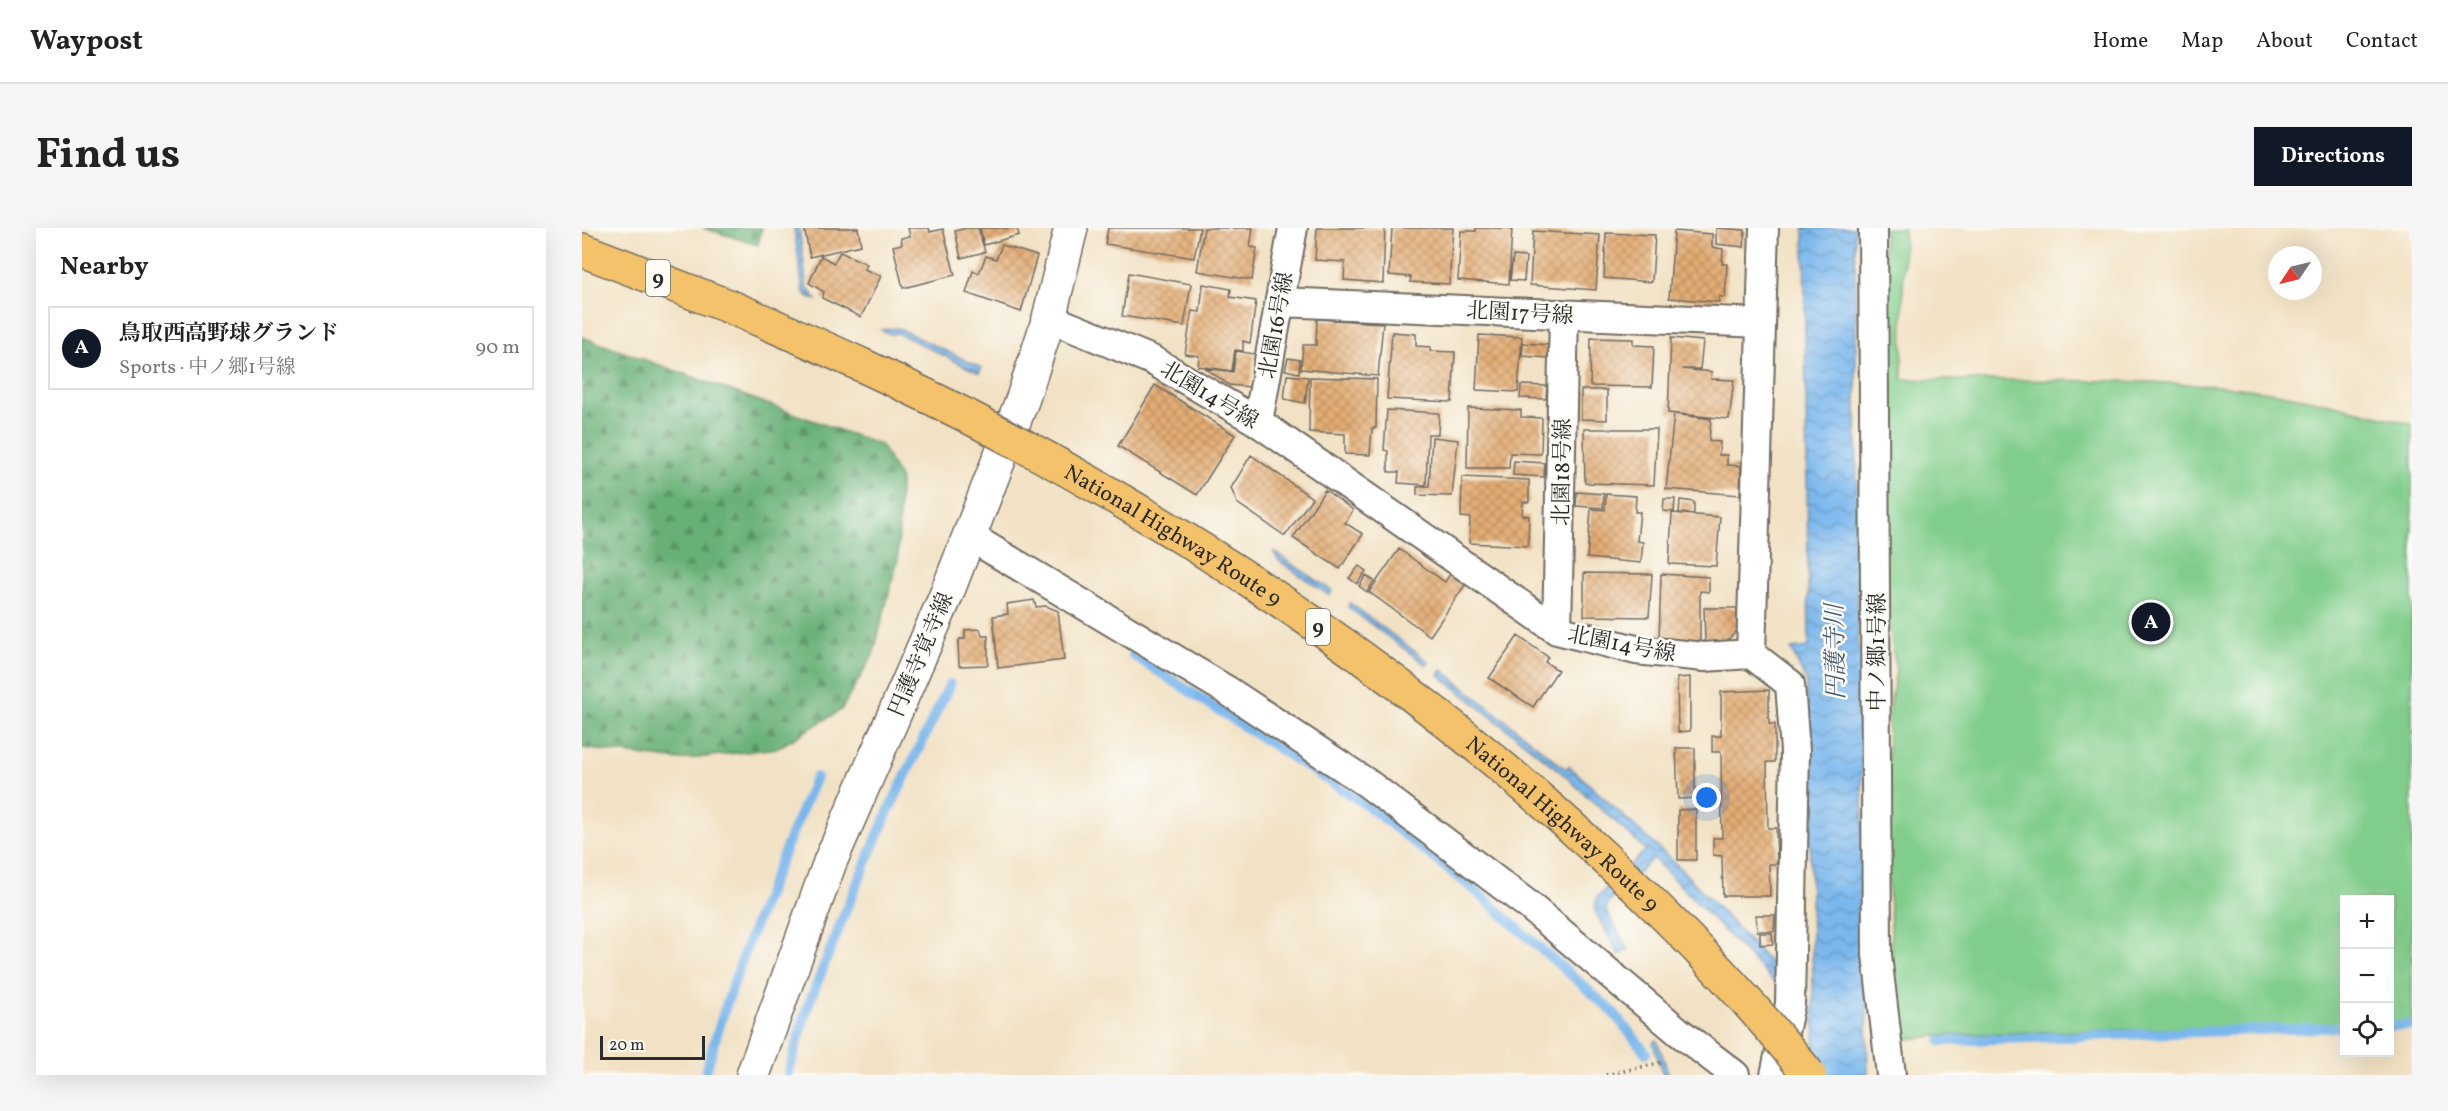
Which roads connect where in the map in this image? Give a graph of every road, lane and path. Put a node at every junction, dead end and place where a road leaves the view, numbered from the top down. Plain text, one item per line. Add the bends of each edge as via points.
1 (1071, 228) edge
2 (1293, 228) edge
3 (1764, 228) edge
4 (1873, 228) edge
5 (582, 250) edge
6 (1280, 302) junction
7 (1564, 314) junction
8 (1049, 318) junction
9 (1761, 323) junction
10 (1258, 422) junction
11 (969, 536) junction
12 (1557, 630) junction
13 (1751, 654) junction
14 (1696, 1045) junction
15 (753, 1075) edge
16 (1606, 1075) edge
17 (1735, 1075) edge
18 (1775, 1075) edge
19 (1809, 1075) edge
20 (1891, 1075) edge

1 - 8 street, 円護寺覚寺線
2 - 6 street, 北園16号線
3 - 9 street
4 - 20 street, 中ノ郷1号線 via 1877,955
5 - 19 highway, National Highway Route 9 / 9, bridge via 733,308 914,390 1069,471 1227,564 1381,670 1520,780 1696,946
6 - 7 street, 北園17号線
6 - 10 street, 北園16号線
7 - 9 street, 北園17号線
7 - 12 street, 北園18号線
8 - 10 street, 北園14号線 via 1152,360
8 - 11 street, 円護寺覚寺線 via 1023,398
9 - 13 street
10 - 12 street, 北園14号線
11 - 14 street via 1228,691 1367,783 1527,904
11 - 15 street, 円護寺覚寺線 via 830,862
12 - 13 street, 北園14号線 via 1636,650 1704,657
13 - 18 street via 1790,684 1795,751 1790,1004
14 - 16 path via 1674,1060
14 - 17 street

